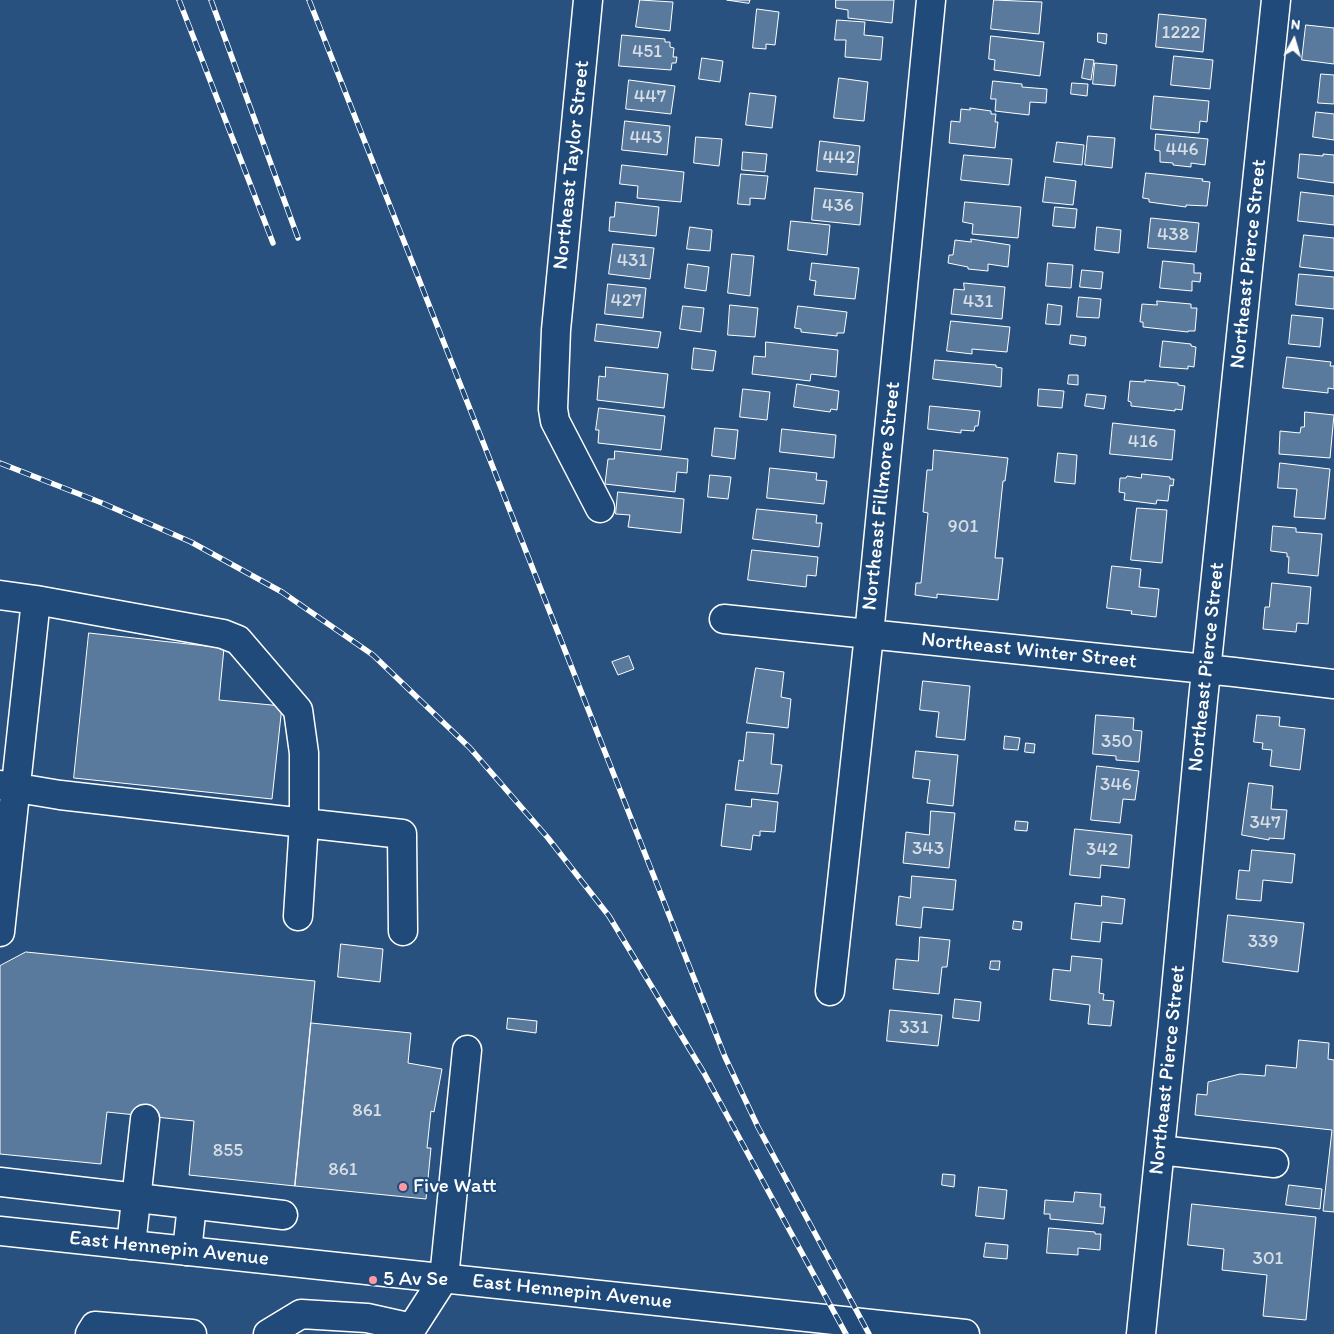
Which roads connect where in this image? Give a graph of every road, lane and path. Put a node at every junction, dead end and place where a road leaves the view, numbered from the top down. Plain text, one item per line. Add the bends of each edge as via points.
1 (588, 0) edge
2 (931, 0) edge
3 (1276, 0) edge
4 (600, 508) dead end
5 (0, 595) edge
6 (36, 600) junction
7 (724, 619) dead end
8 (869, 635) junction
9 (1206, 670) junction
10 (1334, 684) edge
11 (8, 786) edge
12 (304, 823) junction
13 (298, 916) dead end
14 (403, 931) dead end
15 (0, 932) edge
16 (830, 991) dead end
17 (467, 1050) dead end
18 (145, 1119) dead end
19 (1160, 1150) junction
20 (1274, 1163) dead end
21 (0, 1182) edge
22 (137, 1198) junction
23 (192, 1205) junction
24 (283, 1215) dead end
25 (0, 1231) edge
26 (131, 1245) junction
27 (187, 1252) junction
28 (444, 1278) junction
29 (410, 1331) edge
30 (90, 1334) edge
31 (192, 1334) edge
32 (214, 1334) edge
33 (268, 1334) edge
34 (965, 1334) edge
35 (1141, 1334) edge

1 - 4 street, Northeast Taylor Street via 556,330 553,409 555,420
2 - 8 street, Northeast Fillmore Street
3 - 9 street, Northeast Pierce Street
5 - 6 street
6 - 11 street
6 - 12 street via 223,634 238,640 298,710 304,753
7 - 8 street, Northeast Winter Street
8 - 9 street, Northeast Winter Street
8 - 16 street, Northeast Fillmore Street
9 - 10 street, Northeast Winter Street
9 - 19 street, Northeast Pierce Street
11 - 12 street
11 - 15 street
12 - 13 street
12 - 14 street via 402,834
17 - 28 street
18 - 22 street
19 - 20 street
19 - 35 street, Northeast Pierce Street
21 - 22 street
22 - 23 street
22 - 26 street
23 - 24 street
23 - 27 street
25 - 26 street, East Hennepin Avenue
26 - 27 street, East Hennepin Avenue
27 - 28 street, East Hennepin Avenue
28 - 29 street
28 - 34 street, East Hennepin Avenue
29 - 33 street via 367,1318 301,1314
30 - 31 street via 96,1326
31 - 32 street

